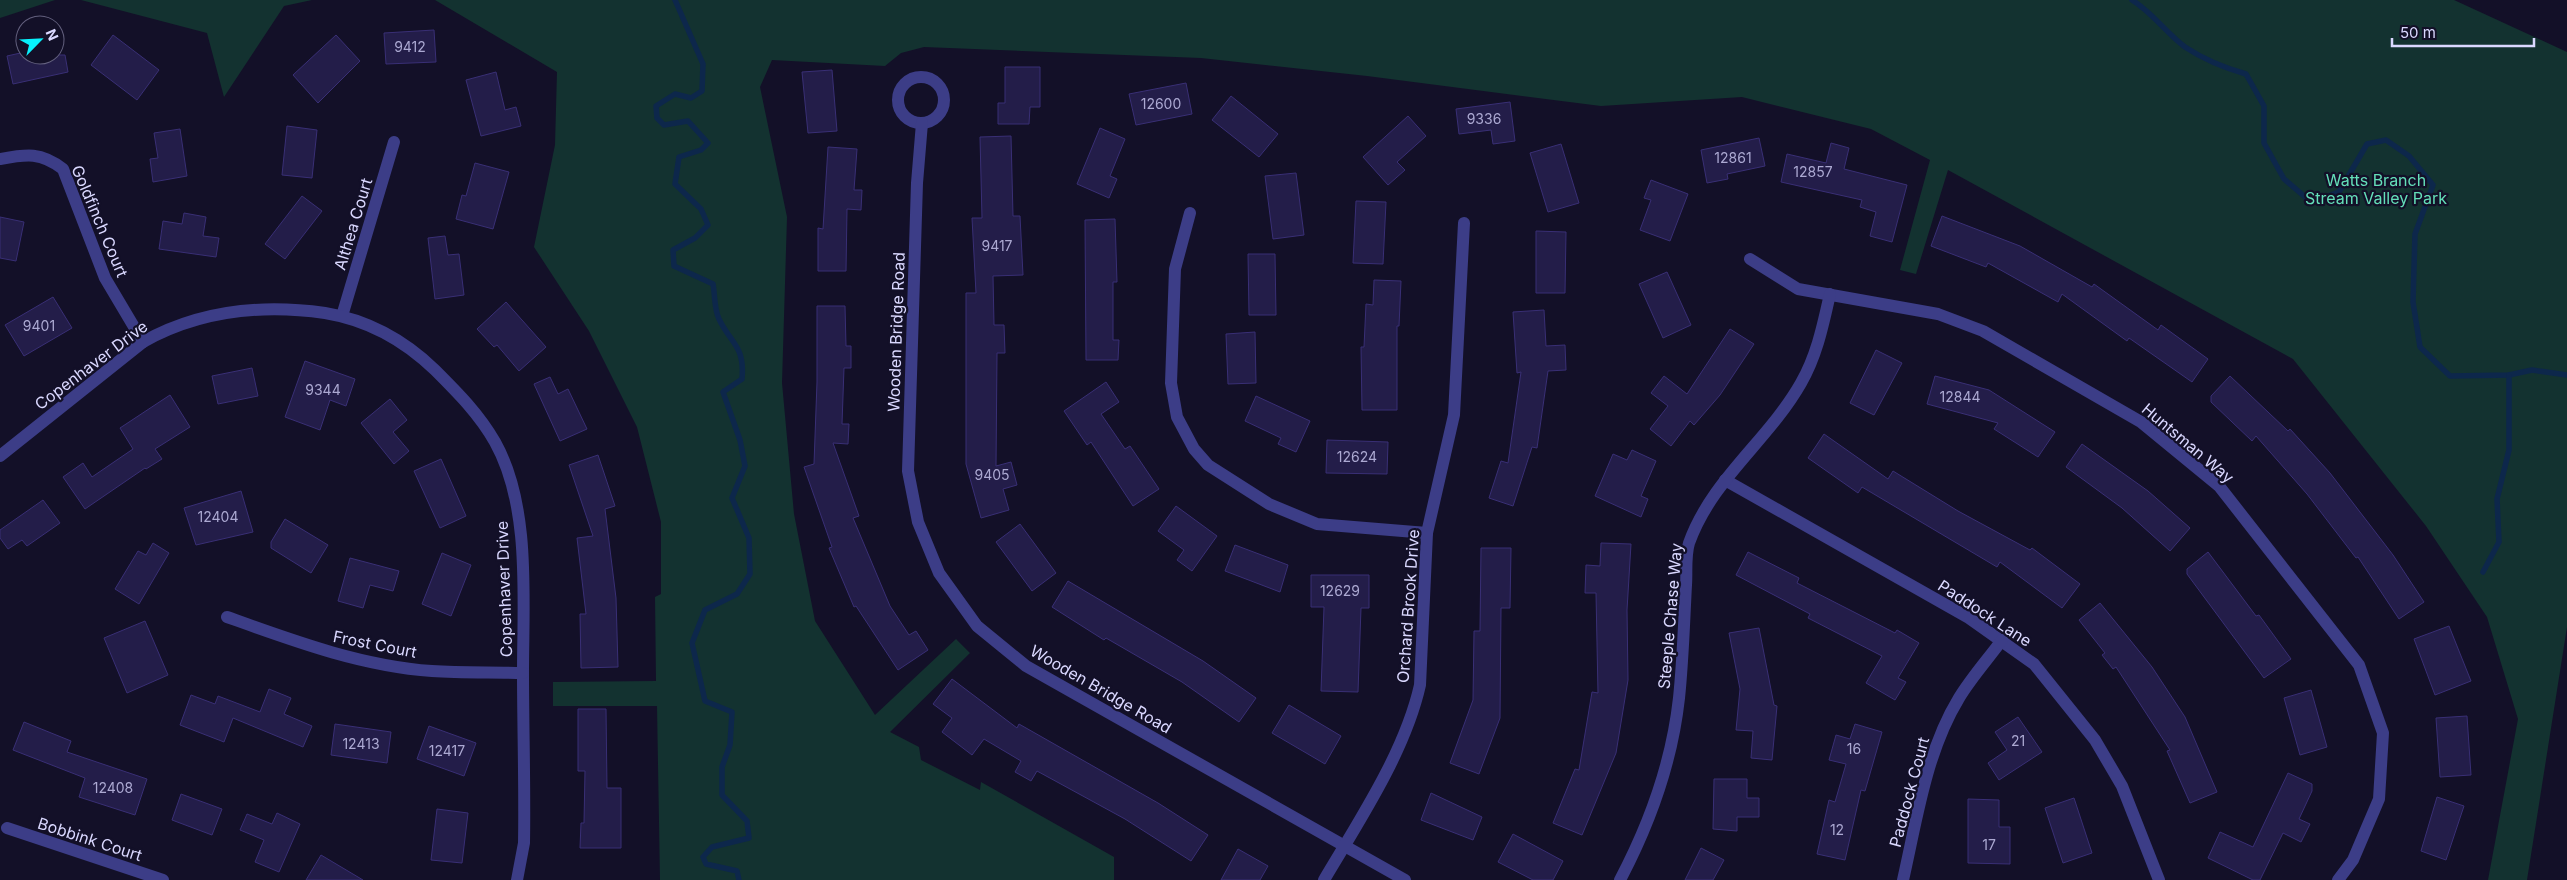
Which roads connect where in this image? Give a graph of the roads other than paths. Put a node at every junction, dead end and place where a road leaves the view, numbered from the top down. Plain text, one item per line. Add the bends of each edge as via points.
1 (922, 123) dead end
2 (394, 142) dead end
3 (0, 159) edge
4 (1190, 213) dead end
5 (1464, 223) dead end
6 (1750, 259) dead end
7 (1830, 294) junction
8 (342, 316) junction
9 (143, 342) junction
10 (0, 456) edge
11 (1724, 480) junction
12 (1427, 533) junction
13 (227, 617) dead end
14 (2002, 640) junction
15 (524, 673) junction
16 (7, 828) dead end
17 (1344, 846) junction
18 (163, 880) edge
19 (517, 880) edge
20 (1324, 880) edge
21 (1406, 880) edge
22 (1620, 880) edge
23 (1904, 880) edge
24 (2159, 880) edge
25 (2338, 880) edge

1 - 17 street, Wooden Bridge Road via 917,183 908,471 918,522 939,573 977,626 1026,666
2 - 8 street, Althea Court
3 - 9 street, Goldfinch Court via 28,154 50,159 63,169 105,278
4 - 12 street via 1175,270 1171,383 1177,417 1194,449 1208,465 1269,504 1317,524
5 - 12 street, Orchard Brook Drive via 1454,416
6 - 7 street, Huntsman Way via 1798,289
7 - 11 street, Steeple Chase Way via 1820,342 1801,383
7 - 25 street, Huntsman Way via 1938,314 1983,331 2141,422 2219,486 2360,666 2383,734 2379,799 2353,860
8 - 9 street, Copenhaver Drive via 290,308 241,309 168,328
8 - 15 street, Copenhaver Drive via 382,330 417,353 468,402 496,444 512,488 519,526 524,593
9 - 10 street, Copenhaver Drive
11 - 14 street, Paddock Lane via 1969,618
11 - 22 street, Steeple Chase Way via 1704,509 1688,546 1679,699 1669,752 1655,803
12 - 17 street, Orchard Brook Drive via 1422,664 1416,706 1396,754
13 - 15 street, Frost Court via 314,648 372,662 431,671
14 - 23 street, Paddock Court via 1959,698 1944,727 1932,757
14 - 24 street, Paddock Lane via 2034,664 2095,740 2122,786
15 - 19 street, Copenhaver Drive via 524,843
16 - 18 street, Bobbink Court
17 - 20 street, Orchard Brook Drive
17 - 21 street, Wooden Bridge Road

